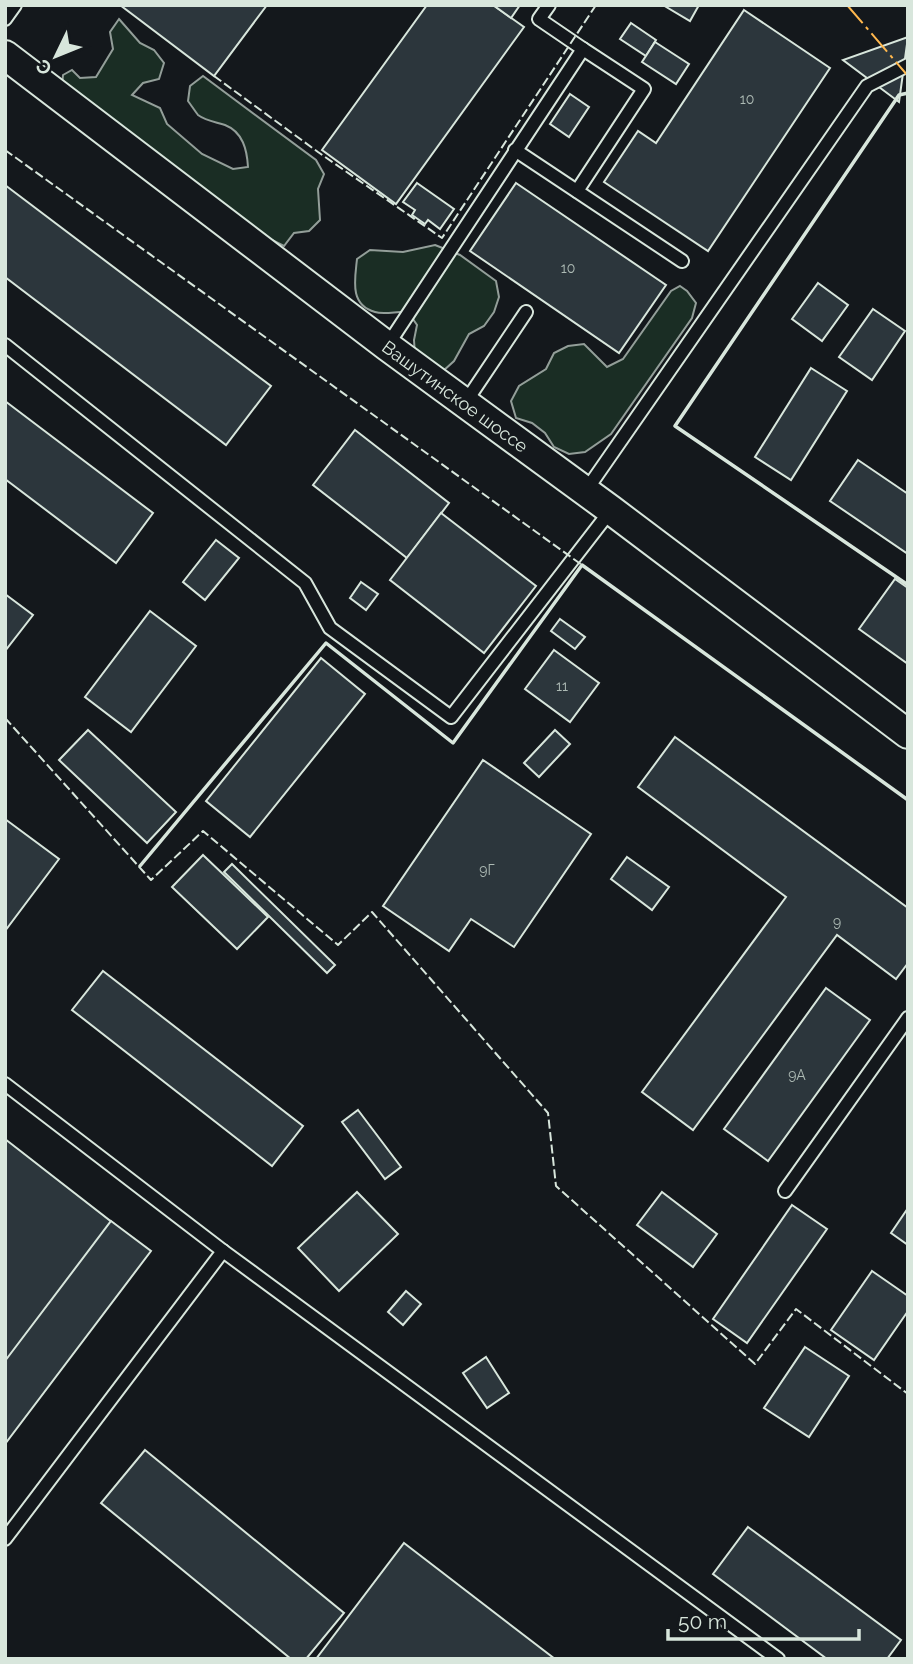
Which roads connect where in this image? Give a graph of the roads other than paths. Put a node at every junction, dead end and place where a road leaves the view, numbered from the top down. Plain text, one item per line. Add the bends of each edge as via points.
1 (15, 5) edge
2 (549, 5) edge
3 (5, 19) edge
4 (583, 49) junction
5 (5, 55) edge
6 (908, 65) edge
7 (515, 150) junction
8 (577, 191) junction
9 (682, 261) dead end
10 (526, 312) dead end
11 (5, 345) edge
12 (387, 346) junction
13 (465, 403) junction
14 (585, 492) junction
15 (611, 510) junction
16 (908, 734) edge
17 (908, 1018) edge
18 (5, 1084) edge
19 (785, 1191) dead end
20 (223, 1251) junction
21 (5, 1539) edge
22 (778, 1659) edge

1 - 3 lane
2 - 4 lane via 539,19
4 - 7 lane
4 - 8 lane via 644,89
5 - 12 street, Вашутинское шоссе
6 - 14 lane via 867,86
7 - 8 lane
7 - 12 lane
8 - 9 lane
10 - 13 lane
11 - 15 lane via 305,583 330,628 451,717
12 - 13 street, Вашутинское шоссе
13 - 14 street, Вашутинское шоссе
14 - 15 street, Вашутинское шоссе
15 - 16 street, Вашутинское шоссе
17 - 19 lane
18 - 20 lane
20 - 21 lane
20 - 22 lane

